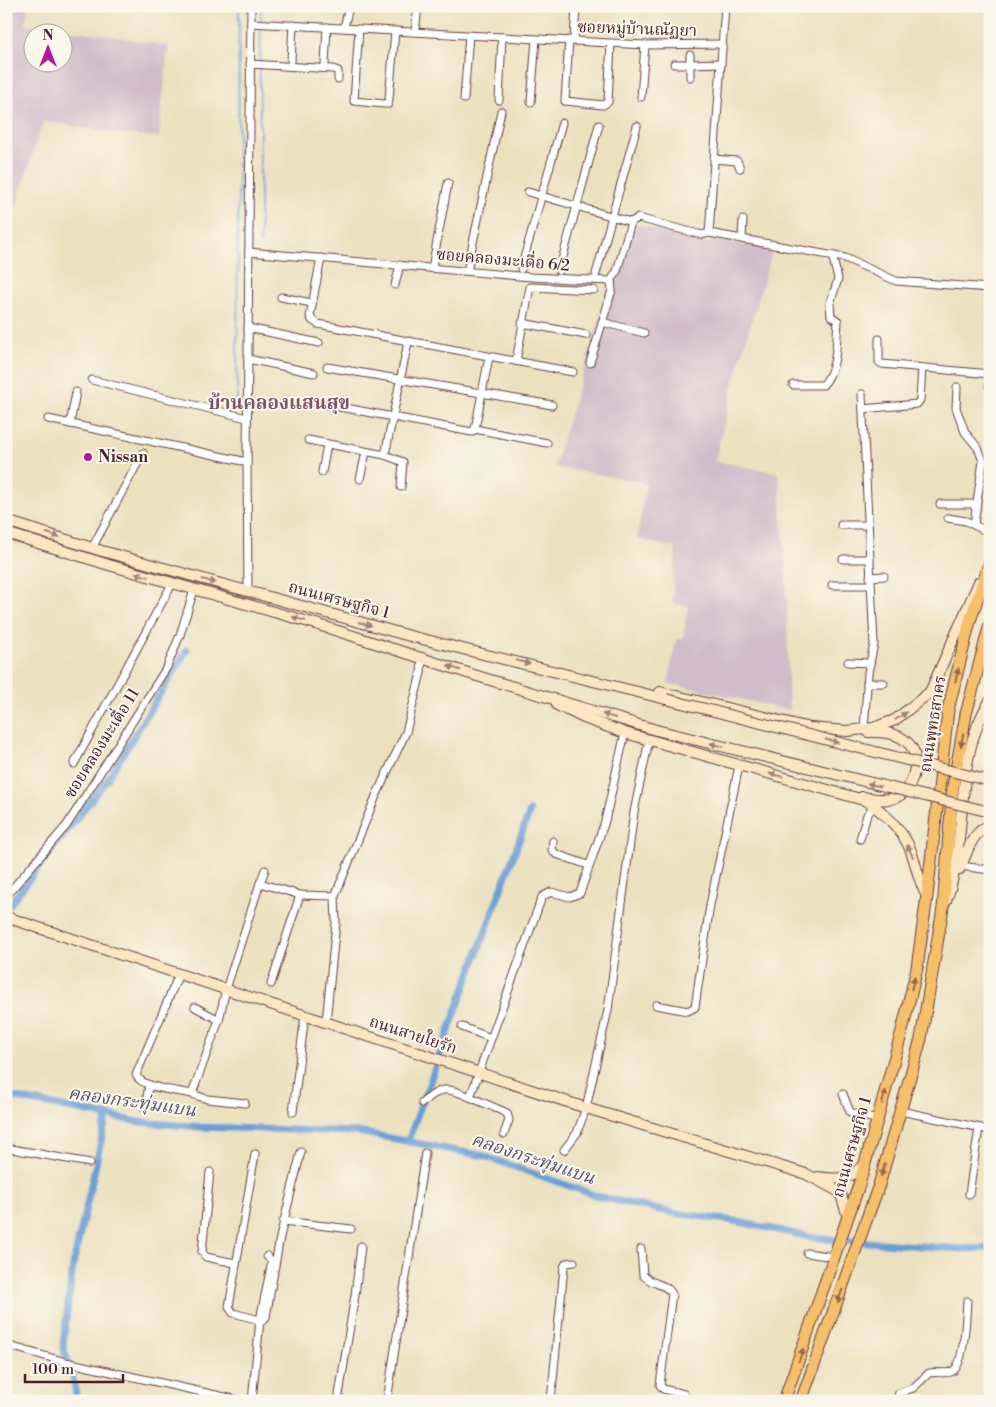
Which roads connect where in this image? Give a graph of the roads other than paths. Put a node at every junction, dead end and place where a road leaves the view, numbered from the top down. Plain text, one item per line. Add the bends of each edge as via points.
1 (251, 6) edge
2 (348, 6) edge
3 (418, 6) edge
4 (576, 6) edge
5 (725, 6) edge
6 (251, 23) junction
7 (293, 25) junction
8 (327, 27) junction
9 (344, 28) junction
10 (359, 29) junction
11 (395, 31) junction
12 (415, 32) junction
13 (469, 35) junction
14 (502, 37) junction
15 (536, 38) junction
16 (571, 40) junction
17 (611, 43) junction
18 (722, 44) junction
19 (645, 45) junction
20 (690, 55) dead end
21 (291, 61) dead end
22 (722, 63) junction
23 (250, 64) junction
24 (324, 64) dead end
25 (674, 64) dead end
26 (690, 64) junction
27 (690, 77) dead end
28 (338, 79) dead end
29 (641, 97) dead end
30 (464, 99) dead end
31 (499, 100) dead end
32 (531, 102) dead end
33 (501, 111) dead end
34 (562, 123) dead end
35 (599, 125) dead end
36 (637, 126) dead end
37 (714, 159) junction
38 (740, 168) dead end
39 (448, 183) dead end
40 (528, 192) dead end
41 (542, 196) junction
42 (577, 206) junction
43 (612, 215) junction
44 (743, 220) dead end
45 (631, 222) junction
46 (709, 234) junction
47 (742, 238) junction
48 (249, 252) junction
49 (832, 255) junction
50 (321, 258) junction
51 (400, 265) junction
52 (432, 268) junction
53 (522, 269) dead end
54 (467, 271) junction
55 (559, 271) dead end
56 (596, 274) dead end
57 (610, 281) junction
58 (395, 285) dead end
59 (990, 288) edge
60 (594, 290) dead end
61 (281, 297) dead end
62 (312, 303) junction
63 (522, 322) junction
64 (602, 322) junction
65 (248, 328) junction
66 (644, 333) dead end
67 (586, 335) dead end
68 (879, 339) dead end
69 (408, 342) junction
70 (319, 343) dead end
71 (489, 356) junction
72 (248, 359) junction
73 (516, 361) junction
74 (590, 363) dead end
75 (327, 367) dead end
76 (922, 368) junction
77 (990, 369) edge
78 (572, 372) dead end
79 (314, 373) dead end
80 (990, 374) edge
81 (92, 380) dead end
82 (401, 380) junction
83 (793, 385) dead end
84 (957, 387) dead end
85 (989, 387) edge
86 (76, 392) dead end
87 (482, 394) junction
88 (862, 394) dead end
89 (314, 402) dead end
90 (552, 405) dead end
91 (862, 409) junction
92 (393, 417) junction
93 (248, 418) junction
94 (48, 419) dead end
95 (70, 424) junction
96 (475, 429) junction
97 (308, 440) dead end
98 (547, 443) dead end
99 (327, 445) junction
100 (366, 452) junction
101 (143, 453) dead end
102 (385, 455) junction
103 (247, 462) junction
104 (322, 472) dead end
105 (360, 479) dead end
106 (401, 487) dead end
107 (940, 504) dead end
108 (976, 509) junction
109 (948, 518) dead end
110 (6, 520) edge
111 (840, 525) dead end
112 (868, 525) junction
113 (974, 525) junction
114 (6, 533) edge
115 (990, 533) edge
116 (97, 549) junction
117 (843, 559) dead end
118 (870, 559) junction
119 (990, 560) edge
120 (99, 562) junction
121 (884, 576) dead end
122 (870, 577) junction
123 (172, 584) junction
124 (871, 585) junction
125 (832, 586) dead end
126 (194, 590) junction
127 (248, 592) junction
128 (990, 624) edge
129 (422, 657) junction
130 (848, 662) dead end
131 (870, 664) junction
132 (564, 673) junction
133 (867, 682) junction
134 (884, 683) dead end
135 (548, 698) junction
136 (990, 701) edge
137 (864, 729) junction
138 (847, 731) junction
139 (624, 733) junction
140 (649, 740) junction
141 (74, 764) dead end
142 (738, 766) junction
143 (990, 781) edge
144 (840, 793) junction
145 (874, 806) junction
146 (990, 812) edge
147 (990, 825) edge
148 (860, 839) dead end
149 (553, 841) dead end
150 (588, 865) junction
151 (961, 866) junction
152 (265, 870) dead end
153 (990, 870) edge
154 (953, 882) junction
155 (260, 884) junction
156 (300, 895) junction
157 (6, 896) edge
158 (335, 896) junction
159 (927, 896) junction
160 (943, 908) junction
161 (6, 917) edge
162 (179, 974) junction
163 (271, 984) dead end
164 (226, 989) junction
165 (656, 1005) dead end
166 (195, 1008) dead end
167 (305, 1015) junction
168 (219, 1020) junction
169 (326, 1022) junction
170 (462, 1027) dead end
171 (491, 1038) junction
172 (479, 1073) junction
173 (150, 1085) junction
174 (192, 1094) junction
175 (843, 1094) dead end
176 (470, 1097) junction
177 (245, 1103) dead end
178 (422, 1103) dead end
179 (586, 1108) junction
180 (145, 1109) dead end
181 (901, 1111) junction
182 (293, 1112) dead end
183 (877, 1120) junction
184 (979, 1128) junction
185 (990, 1130) edge
186 (504, 1134) dead end
187 (6, 1148) edge
188 (564, 1150) dead end
189 (302, 1152) dead end
190 (425, 1153) dead end
191 (255, 1154) dead end
192 (90, 1163) dead end
193 (865, 1164) junction
194 (210, 1172) dead end
195 (812, 1177) junction
196 (969, 1194) dead end
197 (283, 1221) junction
198 (847, 1222) junction
199 (352, 1229) dead end
200 (361, 1246) dead end
201 (641, 1249) dead end
202 (807, 1253) dead end
203 (267, 1256) dead end
204 (834, 1257) junction
205 (574, 1262) dead end
206 (235, 1263) junction
207 (967, 1301) dead end
208 (259, 1322) junction
209 (6, 1345) edge
210 (243, 1401) edge
211 (252, 1401) edge
212 (338, 1401) edge
213 (387, 1401) edge
214 (551, 1401) edge
215 (688, 1401) edge
216 (784, 1401) edge
217 (801, 1401) edge
218 (896, 1401) edge

1 - 6 street
2 - 9 street
3 - 12 street
4 - 16 street
5 - 18 street
6 - 7 street, ซอยหมู่บ้านณัฏยา
6 - 23 street
7 - 8 street, ซอยหมู่บ้านณัฏยา
7 - 21 street
8 - 9 street, ซอยหมู่บ้านณัฏยา
8 - 24 street
9 - 10 street, ซอยหมู่บ้านณัฏยา
10 - 11 street, ซอยหมู่บ้านณัฏยา
10 - 11 street via 354,101 384,104 388,104 389,99
11 - 12 street, ซอยหมู่บ้านณัฏยา
12 - 13 street, ซอยหมู่บ้านณัฏยา
13 - 14 street, ซอยหมู่บ้านณัฏยา
13 - 30 street
14 - 15 street, ซอยหมู่บ้านณัฏยา
14 - 31 street
15 - 16 street, ซอยหมู่บ้านณัฏยา
15 - 32 street
16 - 17 street, ซอยหมู่บ้านณัฏยา
16 - 17 street via 565,101 604,105 608,102
17 - 19 street, ซอยหมู่บ้านณัฏยา
18 - 19 street, ซอยหมู่บ้านณัฏยา
18 - 22 street
19 - 29 street
20 - 26 street
22 - 26 street
22 - 37 street
23 - 28 street via 333,69 338,71
23 - 48 street
25 - 26 street
26 - 27 street
33 - 54 street
34 - 41 street
35 - 42 street
36 - 43 street
37 - 38 street via 737,161
37 - 46 street
39 - 52 street
40 - 41 street
41 - 42 street
41 - 53 street
42 - 43 street
42 - 55 street
43 - 45 street
43 - 56 street
44 - 47 street
45 - 46 street via 638,218 702,235
45 - 57 street via 617,271
46 - 47 street
47 - 49 street
48 - 50 street, ซอยคลองมะเดื่อ 6/2
48 - 65 street
49 - 59 street via 852,260 889,279
49 - 83 street via 838,279 830,304 831,316 838,321 835,361 830,377 823,385
50 - 51 street, ซอยคลองมะเดื่อ 6/2
50 - 62 street
51 - 52 street, ซอยคลองมะเดื่อ 6/2
51 - 58 street
52 - 54 street, ซอยคลองมะเดื่อ 6/2
54 - 57 street, ซอยคลองมะเดื่อ 6/2
57 - 64 street via 612,290
60 - 63 street via 530,286
61 - 62 street
62 - 69 street via 310,316 318,324
63 - 67 street
63 - 73 street
64 - 66 street
64 - 74 street
65 - 70 street
65 - 72 street
68 - 76 street via 879,362
69 - 71 street
69 - 82 street
71 - 73 street
71 - 87 street
72 - 79 street
72 - 93 street
73 - 78 street
75 - 82 street
76 - 80 street
76 - 91 street via 917,404
77 - 80 street
80 - 85 street
81 - 93 street
82 - 87 street
82 - 92 street
84 - 108 street via 956,408 965,432 978,448 983,461
86 - 95 street
87 - 90 street
87 - 96 street
88 - 91 street
89 - 92 street
91 - 112 street
92 - 96 street via 472,432
92 - 102 street
93 - 103 street
94 - 95 street
95 - 103 street
96 - 98 street
97 - 99 street
99 - 100 street
99 - 104 street
100 - 102 street
100 - 105 street
101 - 116 street
102 - 106 street via 403,462
103 - 127 street
107 - 108 street via 973,504
108 - 113 street
109 - 113 street
110 -> 116 main road, ถนนเศรษฐกิจ 1
111 - 112 street
112 - 118 street
113 - 115 street
114 - 120 main road, ถนนเศรษฐกิจ 1
116 - 120 main road
116 -> 127 main road, ถนนเศรษฐกิจ 1
117 - 118 street
118 - 122 street
137 -> 119 main road via 896,720 930,692
159 -> 119 main road, ถนนพุทธสาคร via 948,710 970,621
123 -> 120 main road, ถนนเศรษฐกิจ 1
121 - 122 street
122 - 124 street
123 - 126 main road, ถนนเศรษฐกิจ 1
123 - 141 street
124 - 125 street
124 - 131 street via 874,644
129 -> 126 main road, ถนนเศรษฐกิจ 1
126 - 157 street, ซอยคลองมะเดื่อ 11 via 166,667 67,825
127 -> 132 main road, ถนนเศรษฐกิจ 1 via 439,644
128 -> 160 main road, ถนนพุทธสาคร via 966,714 953,786
135 -> 129 main road, ถนนเศรษฐกิจ 1
129 - 158 street via 406,732
130 - 131 street
131 - 133 street
132 - 138 main road via 593,676 810,728
132 -> 143 main road, ถนนเศรษฐกิจ 1, bridge
133 - 134 street
133 - 137 street
135 - 139 main road via 572,714
146 -> 135 main road, ถนนเศรษฐกิจ 1, bridge via 656,730
136 - 154 main road via 974,735 968,762
137 - 138 main road
138 - 144 main road via 886,732 900,736 914,752 915,768 910,785 898,797 876,798
139 - 140 main road
139 - 150 street via 605,821
140 - 142 main road
140 - 179 street via 634,812 608,1010
144 -> 142 main road
142 - 165 street via 710,905 695,1008 688,1011
144 - 145 main road
145 - 148 street via 867,815
159 -> 145 main road via 919,884 914,858 901,831 887,814
147 - 151 main road via 980,830 970,842
149 - 150 street via 552,850 556,854
150 - 171 street via 577,895 570,897 551,892 542,897
151 - 153 street
151 - 154 main road
152 - 155 street
154 - 160 main road
155 - 156 street
155 - 164 street
156 - 158 street
156 - 163 street
158 - 169 street via 336,922
183 -> 159 main road, ถนนเศรษฐกิจ 1 via 917,968
160 - 181 main road via 921,1039
161 - 162 main road, ถนนสายใยรัก
162 - 164 main road, ถนนสายใยรัก
162 - 173 street via 137,1070 137,1078
164 - 167 main road, ถนนสายใยรัก
164 - 168 street
166 - 168 street
167 - 169 main road, ถนนสายใยรัก
167 - 182 street
168 - 174 street
169 - 172 main road, ถนนสายใยรัก
170 - 171 street
171 - 172 street
172 - 176 street
172 - 179 main road, ถนนสายใยรัก
173 - 174 street
173 - 180 street
174 - 177 street
175 - 183 street via 850,1112
176 - 178 street via 452,1090 441,1090
176 - 186 street via 507,1113 509,1120
179 - 188 street via 577,1134
179 - 195 main road, ถนนสายใยรัก
181 - 184 street
181 -> 217 main road via 879,1185
183 - 193 main road, ถนนเศรษฐกิจ 1
184 - 185 street
184 - 196 street
187 - 192 street
189 - 197 street
190 - 213 street
191 - 206 street
193 - 195 main road, ถนนสายใยรัก via 847,1178
193 - 198 main road, ถนนเศรษฐกิจ 1
194 - 206 street via 202,1252 206,1257
195 - 198 main road, ถนนสายใยรัก via 840,1192
197 - 199 street
197 - 208 street via 268,1312
198 - 204 main road, ถนนเศรษฐกิจ 1
200 - 212 street
201 - 215 street via 643,1275 666,1287 672,1294 660,1385 663,1390 684,1394
202 - 204 street
203 - 208 street via 272,1261
216 -> 204 main road, ถนนเศรษฐกิจ 1
205 - 214 street via 566,1263 564,1267
206 - 208 street via 230,1310
207 - 218 street via 959,1363 949,1372 929,1373 913,1388 899,1393
208 - 211 street
209 - 210 street via 66,1362

